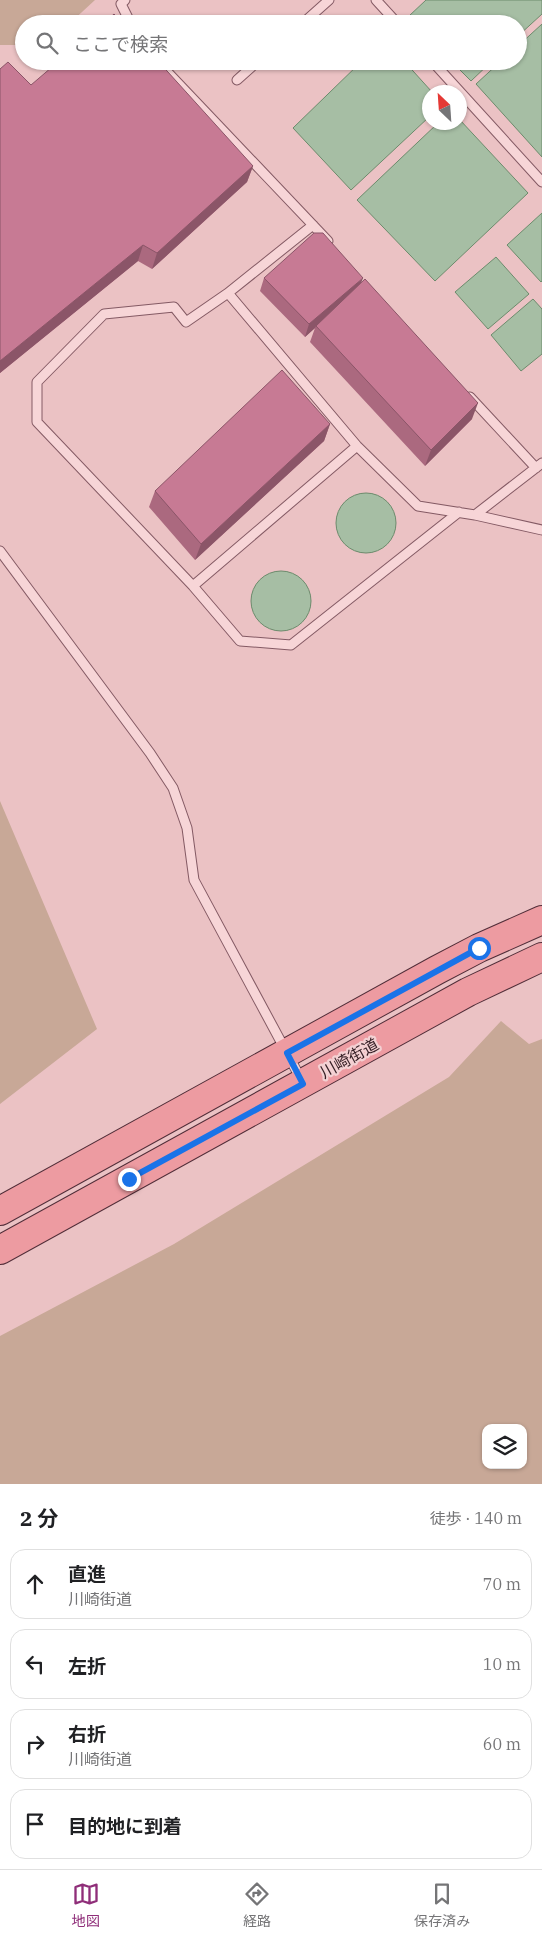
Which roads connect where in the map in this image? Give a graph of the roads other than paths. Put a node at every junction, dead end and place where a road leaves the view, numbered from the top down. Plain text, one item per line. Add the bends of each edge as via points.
1 (125, 0) edge
2 (329, 0) edge
3 (376, 0) edge
4 (126, 15) edge
5 (312, 15) edge
6 (390, 15) edge
7 (166, 70) edge
8 (248, 70) edge
9 (440, 70) edge
10 (237, 80) dead end
11 (542, 182) edge
12 (313, 225) junction
13 (332, 246) edge
14 (228, 293) junction
15 (464, 390) edge
16 (356, 446) junction
17 (539, 466) edge
18 (459, 512) junction
19 (475, 515) junction
20 (542, 530) edge
21 (0, 551) edge
22 (193, 586) junction
23 (542, 920) edge
24 (542, 957) edge
25 (287, 1053) junction
26 (303, 1084) junction
27 (0, 1211) edge
28 (0, 1250) edge

1 - 4 lane via 121,4
2 - 5 lane
3 - 6 lane
7 - 12 lane
8 - 10 lane
9 - 11 lane
12 - 13 lane
12 - 14 lane
14 - 16 lane
14 - 22 lane via 186,322 174,307 104,314 37,382 37,422
15 - 17 lane
16 - 18 lane via 418,506
16 - 22 lane
17 - 19 lane
18 - 19 lane
18 - 22 lane via 291,645 240,641
19 - 20 lane
21 - 25 lane via 173,788 187,828 194,880
23 - 25 main road via 438,970
24 - 26 main road, 川崎街道 via 468,992
25 - 26 lane
25 - 27 main road
26 - 28 main road, 川崎街道

